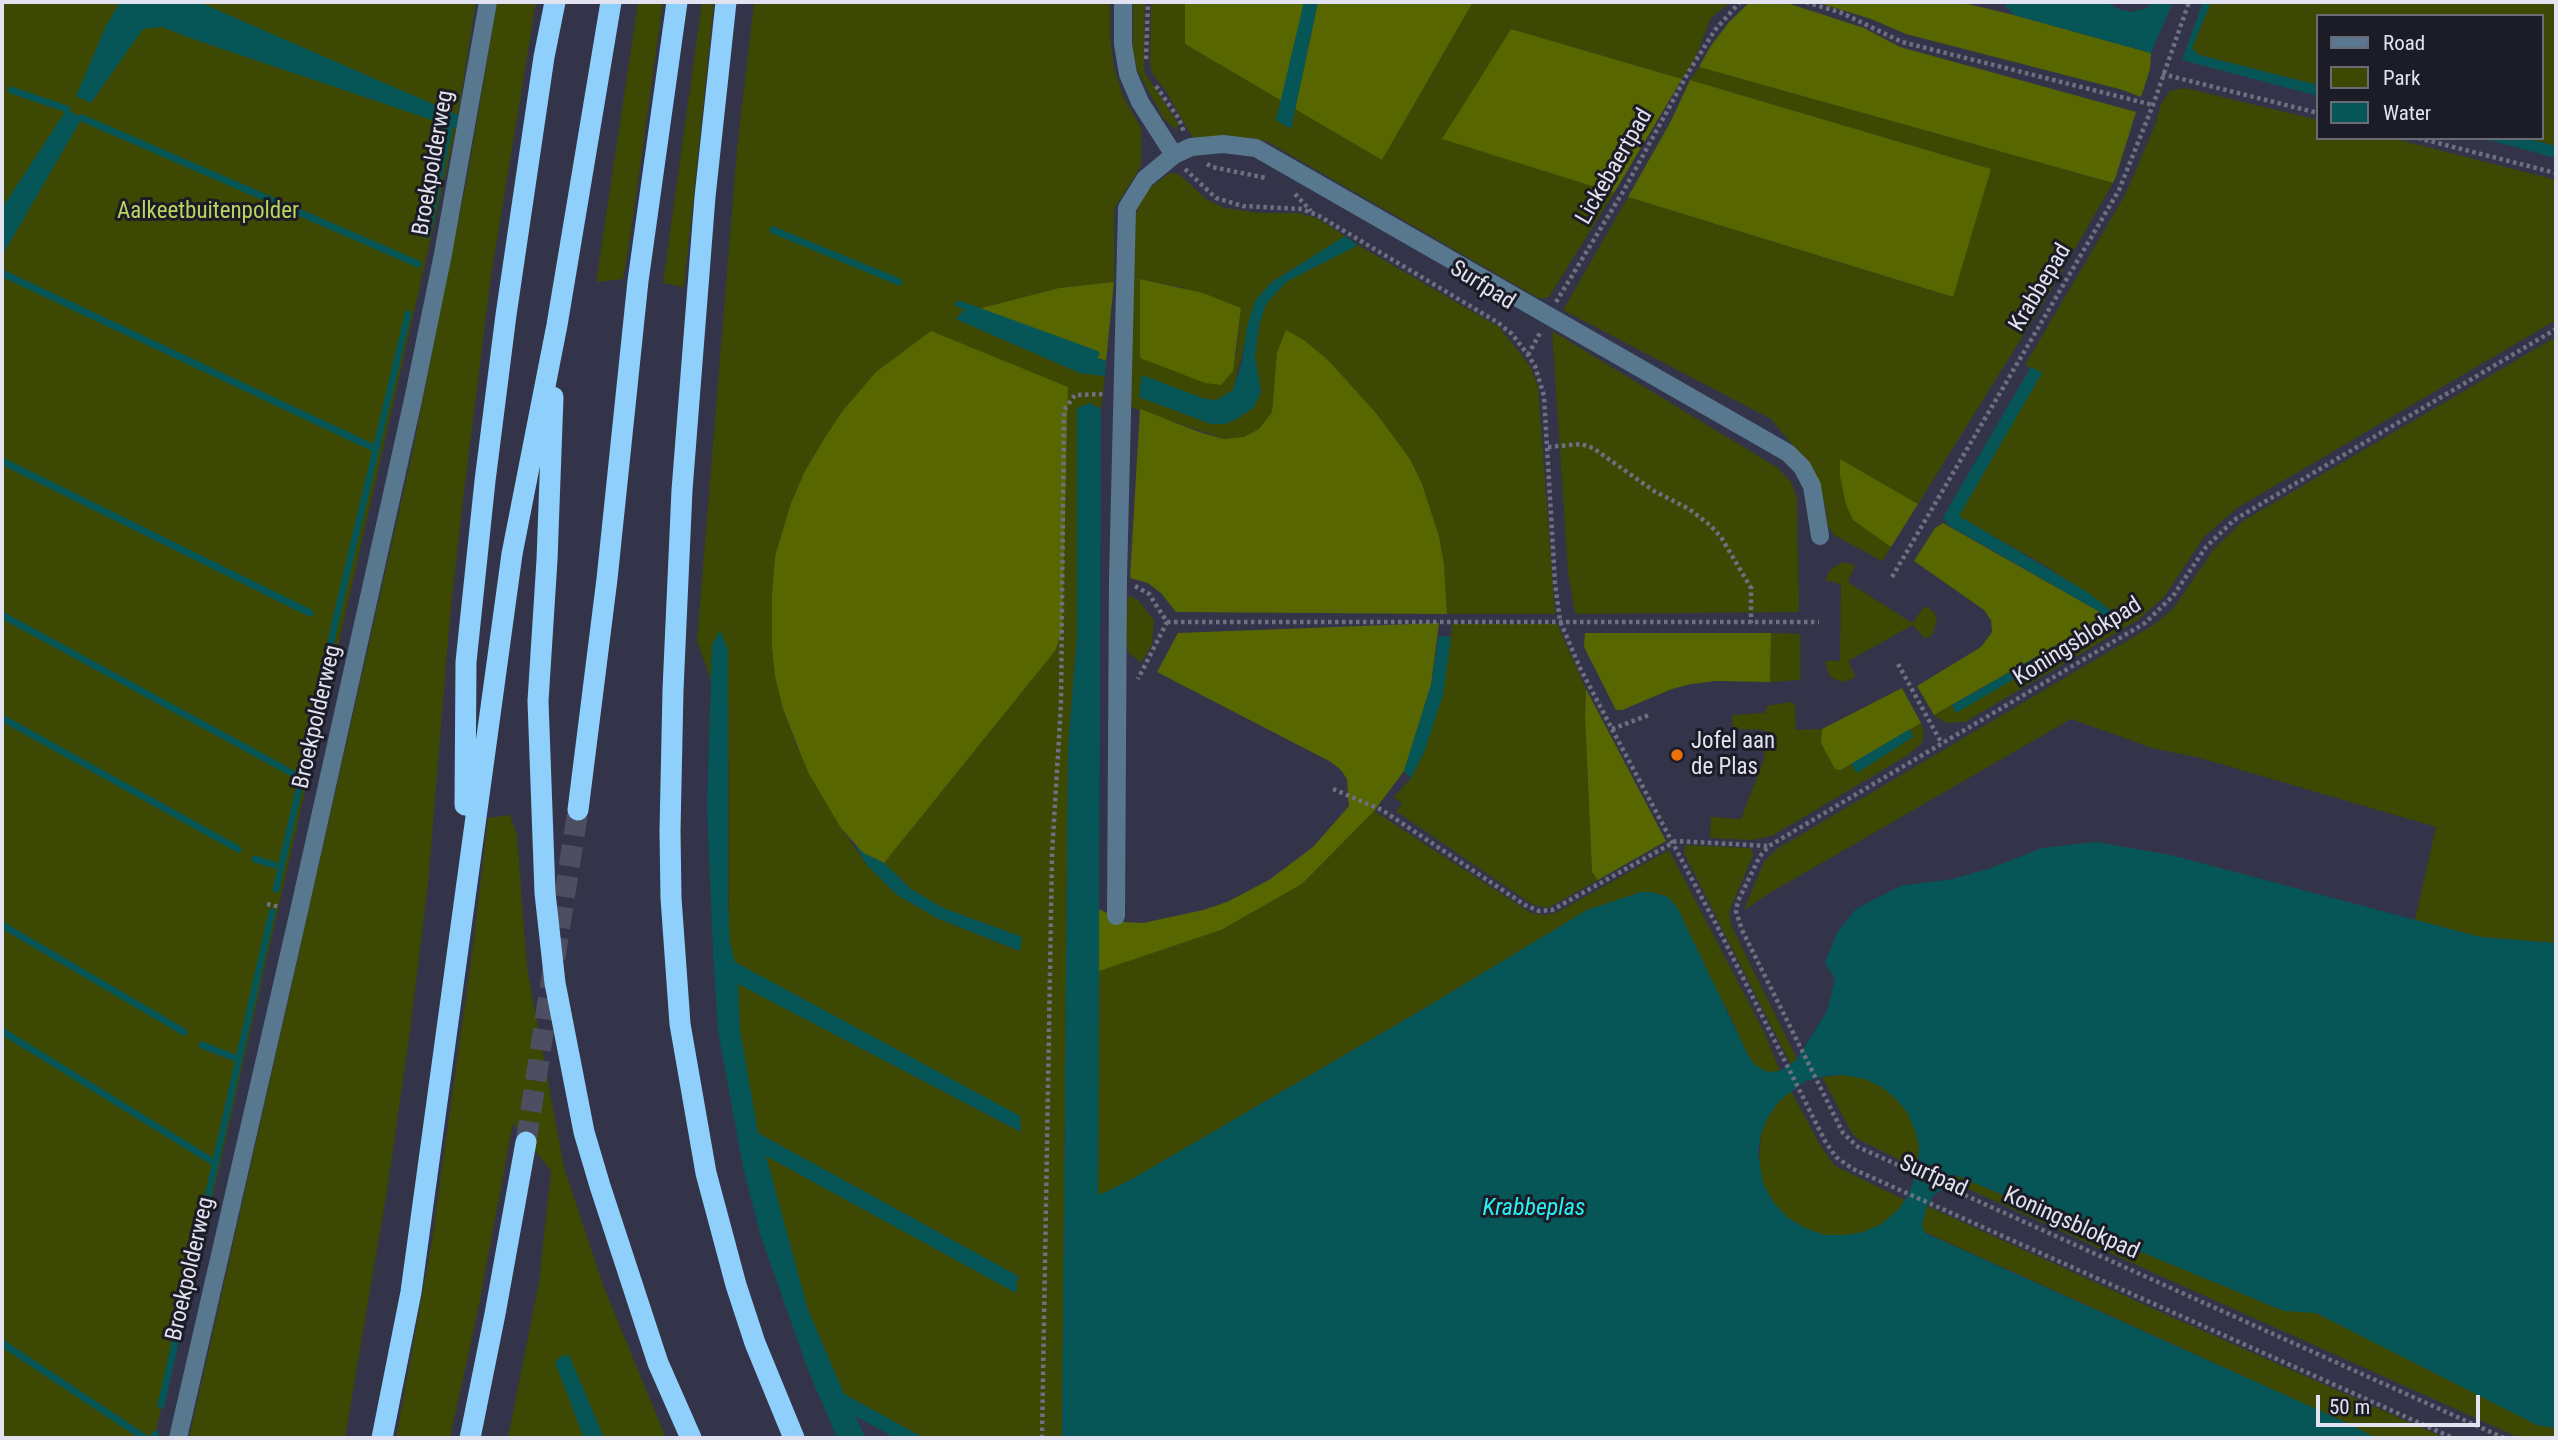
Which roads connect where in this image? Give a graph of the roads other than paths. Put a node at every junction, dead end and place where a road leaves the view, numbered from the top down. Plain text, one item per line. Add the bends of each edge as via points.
1 (488, 2) edge
2 (555, 2) edge
3 (611, 2) edge
4 (677, 2) edge
5 (726, 2) edge
6 (1123, 2) edge
7 (1174, 155) junction
8 (557, 325) junction
9 (1820, 536) dead end
10 (578, 810) tunnel mouth
11 (464, 902) junction
12 (1116, 916) dead end
13 (526, 1142) tunnel mouth
14 (178, 1438) edge
15 (382, 1438) edge
16 (470, 1438) edge
17 (691, 1438) edge
18 (794, 1438) edge

1 - 14 street, Broekpolderweg via 413,400
2 - 11 highway via 506,315 466,662
3 - 8 highway
4 - 10 highway via 640,268
5 - 18 highway via 681,503 670,831 672,909 680,1024 706,1172 755,1343
6 - 7 street via 1128,75
7 - 9 street, Surfpad via 1191,147 1223,144 1256,148 1788,453 1812,486
7 - 12 street, Surfpad via 1145,179 1127,208
8 - 11 highway via 512,554
8 - 17 highway via 538,701 545,893 554,970 581,1120 600,1186 658,1363
11 - 15 highway via 411,1292
13 - 16 highway

